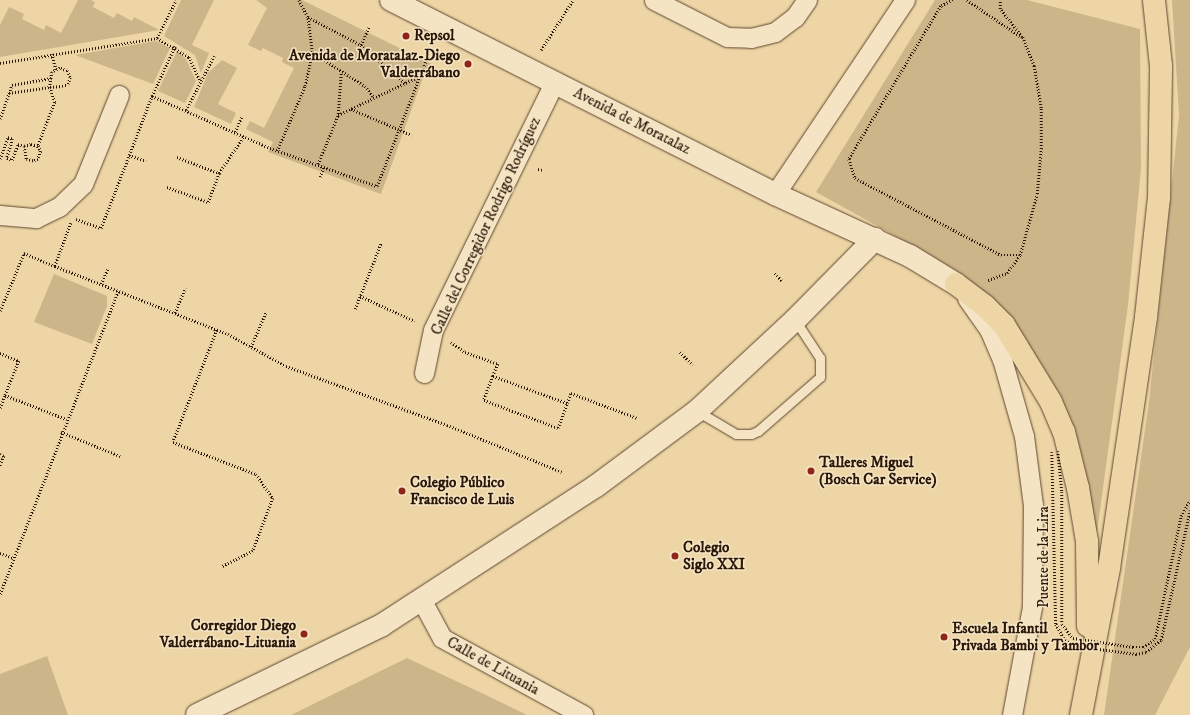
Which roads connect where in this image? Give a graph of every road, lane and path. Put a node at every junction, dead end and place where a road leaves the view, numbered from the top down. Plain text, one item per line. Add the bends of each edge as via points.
1 (176, 0) edge
2 (298, 0) edge
3 (391, 0) edge
4 (573, 0) edge
5 (654, 0) edge
6 (806, 0) edge
7 (905, 0) edge
8 (953, 0) edge
9 (967, 0) edge
10 (1000, 0) edge
11 (1154, 0) edge
12 (308, 17) junction
13 (370, 27) dead end
14 (1022, 37) junction
15 (158, 38) junction
16 (361, 45) junction
17 (175, 46) junction
18 (536, 48) dead end
19 (312, 52) junction
20 (52, 54) junction
21 (428, 55) dead end
22 (214, 56) dead end
23 (0, 63) edge
24 (56, 69) junction
25 (341, 73) junction
26 (420, 76) junction
27 (51, 78) junction
28 (200, 81) junction
29 (555, 81) junction
30 (405, 83) junction
31 (50, 87) junction
32 (9, 93) junction
33 (119, 95) dead end
34 (152, 96) junction
35 (374, 97) junction
36 (350, 109) junction
37 (186, 110) junction
38 (338, 115) junction
39 (242, 116) dead end
40 (0, 119) edge
41 (399, 129) junction
42 (235, 132) junction
43 (412, 134) dead end
44 (244, 136) junction
45 (24, 146) junction
46 (38, 146) junction
47 (277, 150) junction
48 (129, 155) junction
49 (177, 157) dead end
50 (0, 159) edge
51 (146, 161) dead end
52 (318, 164) junction
53 (324, 166) junction
54 (538, 169) dead end
55 (542, 170) dead end
56 (219, 173) junction
57 (320, 177) dead end
58 (167, 187) dead end
59 (775, 194) junction
60 (0, 215) edge
61 (875, 239) junction
62 (381, 243) dead end
63 (1020, 255) junction
64 (55, 266) junction
65 (108, 268) dead end
66 (775, 273) dead end
67 (984, 279) dead end
68 (783, 282) dead end
69 (101, 284) junction
70 (956, 284) junction
71 (185, 288) dead end
72 (118, 291) junction
73 (360, 296) junction
74 (355, 309) dead end
75 (0, 312) edge
76 (266, 312) dead end
77 (175, 313) junction
78 (795, 320) junction
79 (217, 330) junction
80 (434, 330) junction
81 (251, 347) junction
82 (464, 352) dead end
83 (680, 352) dead end
84 (0, 353) edge
85 (693, 365) dead end
86 (424, 373) dead end
87 (493, 376) junction
88 (5, 395) junction
89 (567, 403) junction
90 (0, 408) edge
91 (697, 411) junction
92 (637, 418) dead end
93 (66, 420) junction
94 (61, 432) junction
95 (1058, 451) dead end
96 (1052, 452) dead end
97 (0, 454) edge
98 (120, 456) dead end
99 (0, 466) edge
100 (562, 472) dead end
101 (1190, 500) edge
102 (1190, 510) edge
103 (0, 553) edge
104 (14, 558) junction
105 (222, 567) dead end
106 (0, 594) edge
107 (422, 599) junction
108 (1088, 673) junction
109 (197, 715) edge
110 (583, 715) edge
111 (1012, 715) edge
112 (1081, 715) edge

1 - 15 path
2 - 12 path
3 - 29 street, Avenida de Moratalaz
4 - 18 path via 543,50
5 - 6 street via 727,37 751,38 775,32 795,16
7 - 59 street
8 - 63 path via 941,6 849,159 855,178 1001,255
9 - 14 path
10 - 14 path via 1000,9
11 - 108 highway via 1161,66 1159,198 1146,317 1109,568
12 - 16 path
12 - 19 path
13 - 16 path
14 - 63 path via 1035,73 1041,108 1041,149 1037,194
15 - 17 path
15 - 20 path
16 - 30 path
17 - 28 path via 189,57
17 - 34 path
19 - 25 path
19 - 47 path via 305,86
20 - 23 path
20 - 24 path
21 - 26 path
22 - 28 path
24 - 27 path
24 - 31 path via 67,71 70,77 68,84
25 - 35 path via 365,86
25 - 38 path
26 - 30 path
26 - 41 path
27 - 31 path
27 - 32 path via 12,85
28 - 37 path
29 - 59 street, Avenida de Moratalaz
29 - 80 street, Calle del Corregidor Rodrigo Rodríguez
30 - 35 path
31 - 32 path
31 - 46 path via 55,102
32 - 40 path
33 - 60 street via 83,184 59,207 36,218
34 - 37 path
34 - 48 path
35 - 36 path
36 - 38 path
36 - 41 path
37 - 42 path
38 - 52 path
39 - 42 path
41 - 43 path
41 - 53 path via 377,186
42 - 44 path
44 - 47 path
44 - 56 path
45 - 46 path
45 - 46 path via 26,159 33,161 41,152
45 - 50 path via 18,144 12,160 6,158 14,139 8,137
47 - 52 path
48 - 51 path
48 - 64 path via 101,228 78,219 73,220
49 - 56 path
52 - 53 path
53 - 57 path
54 - 55 path
56 - 58 path via 208,202
59 - 61 street, Avenida de Moratalaz
61 - 70 street, Avenida de Moratalaz
61 - 78 street
62 - 73 path
63 - 67 path via 1007,272 990,280
64 - 69 path
64 - 75 path via 24,253
65 - 69 path
66 - 68 path
69 - 72 path
70 - 108 highway via 986,306 1004,325 1051,402 1064,432 1078,488 1087,541
70 - 111 street via 989,329 1002,359 1024,436 1033,505 1032,607
71 - 77 path
72 - 77 path
72 - 93 path
73 - 74 path
73 - 80 path
76 - 81 path
77 - 79 path
78 - 91 street
78 - 91 lane via 820,358 820,377 758,431 751,434 736,434
79 - 81 path
79 - 105 path via 172,442 256,474 273,498 253,551
80 - 86 street, Calle del Corregidor Rodrigo Rodríguez
81 - 100 path via 286,366 447,425
82 - 87 path via 498,364
83 - 85 path
84 - 88 path via 19,361
87 - 89 path
87 - 89 path via 484,400 536,420 558,428
88 - 90 path
88 - 93 path
89 - 92 path via 571,393
91 - 107 street via 596,486
93 - 94 path
94 - 98 path
94 - 104 path
95 - 101 path, bridge via 1062,492 1062,624 1073,638 1133,647 1143,647 1155,639 1181,516
96 - 102 path, Puente de la Lira, bridge via 1056,624 1065,640 1076,646 1136,654 1146,652 1161,640
97 - 99 path via 4,456
103 - 104 path
104 - 106 path
107 - 109 street via 382,625
107 - 110 street, Calle de Lituania via 442,638
108 - 112 highway

